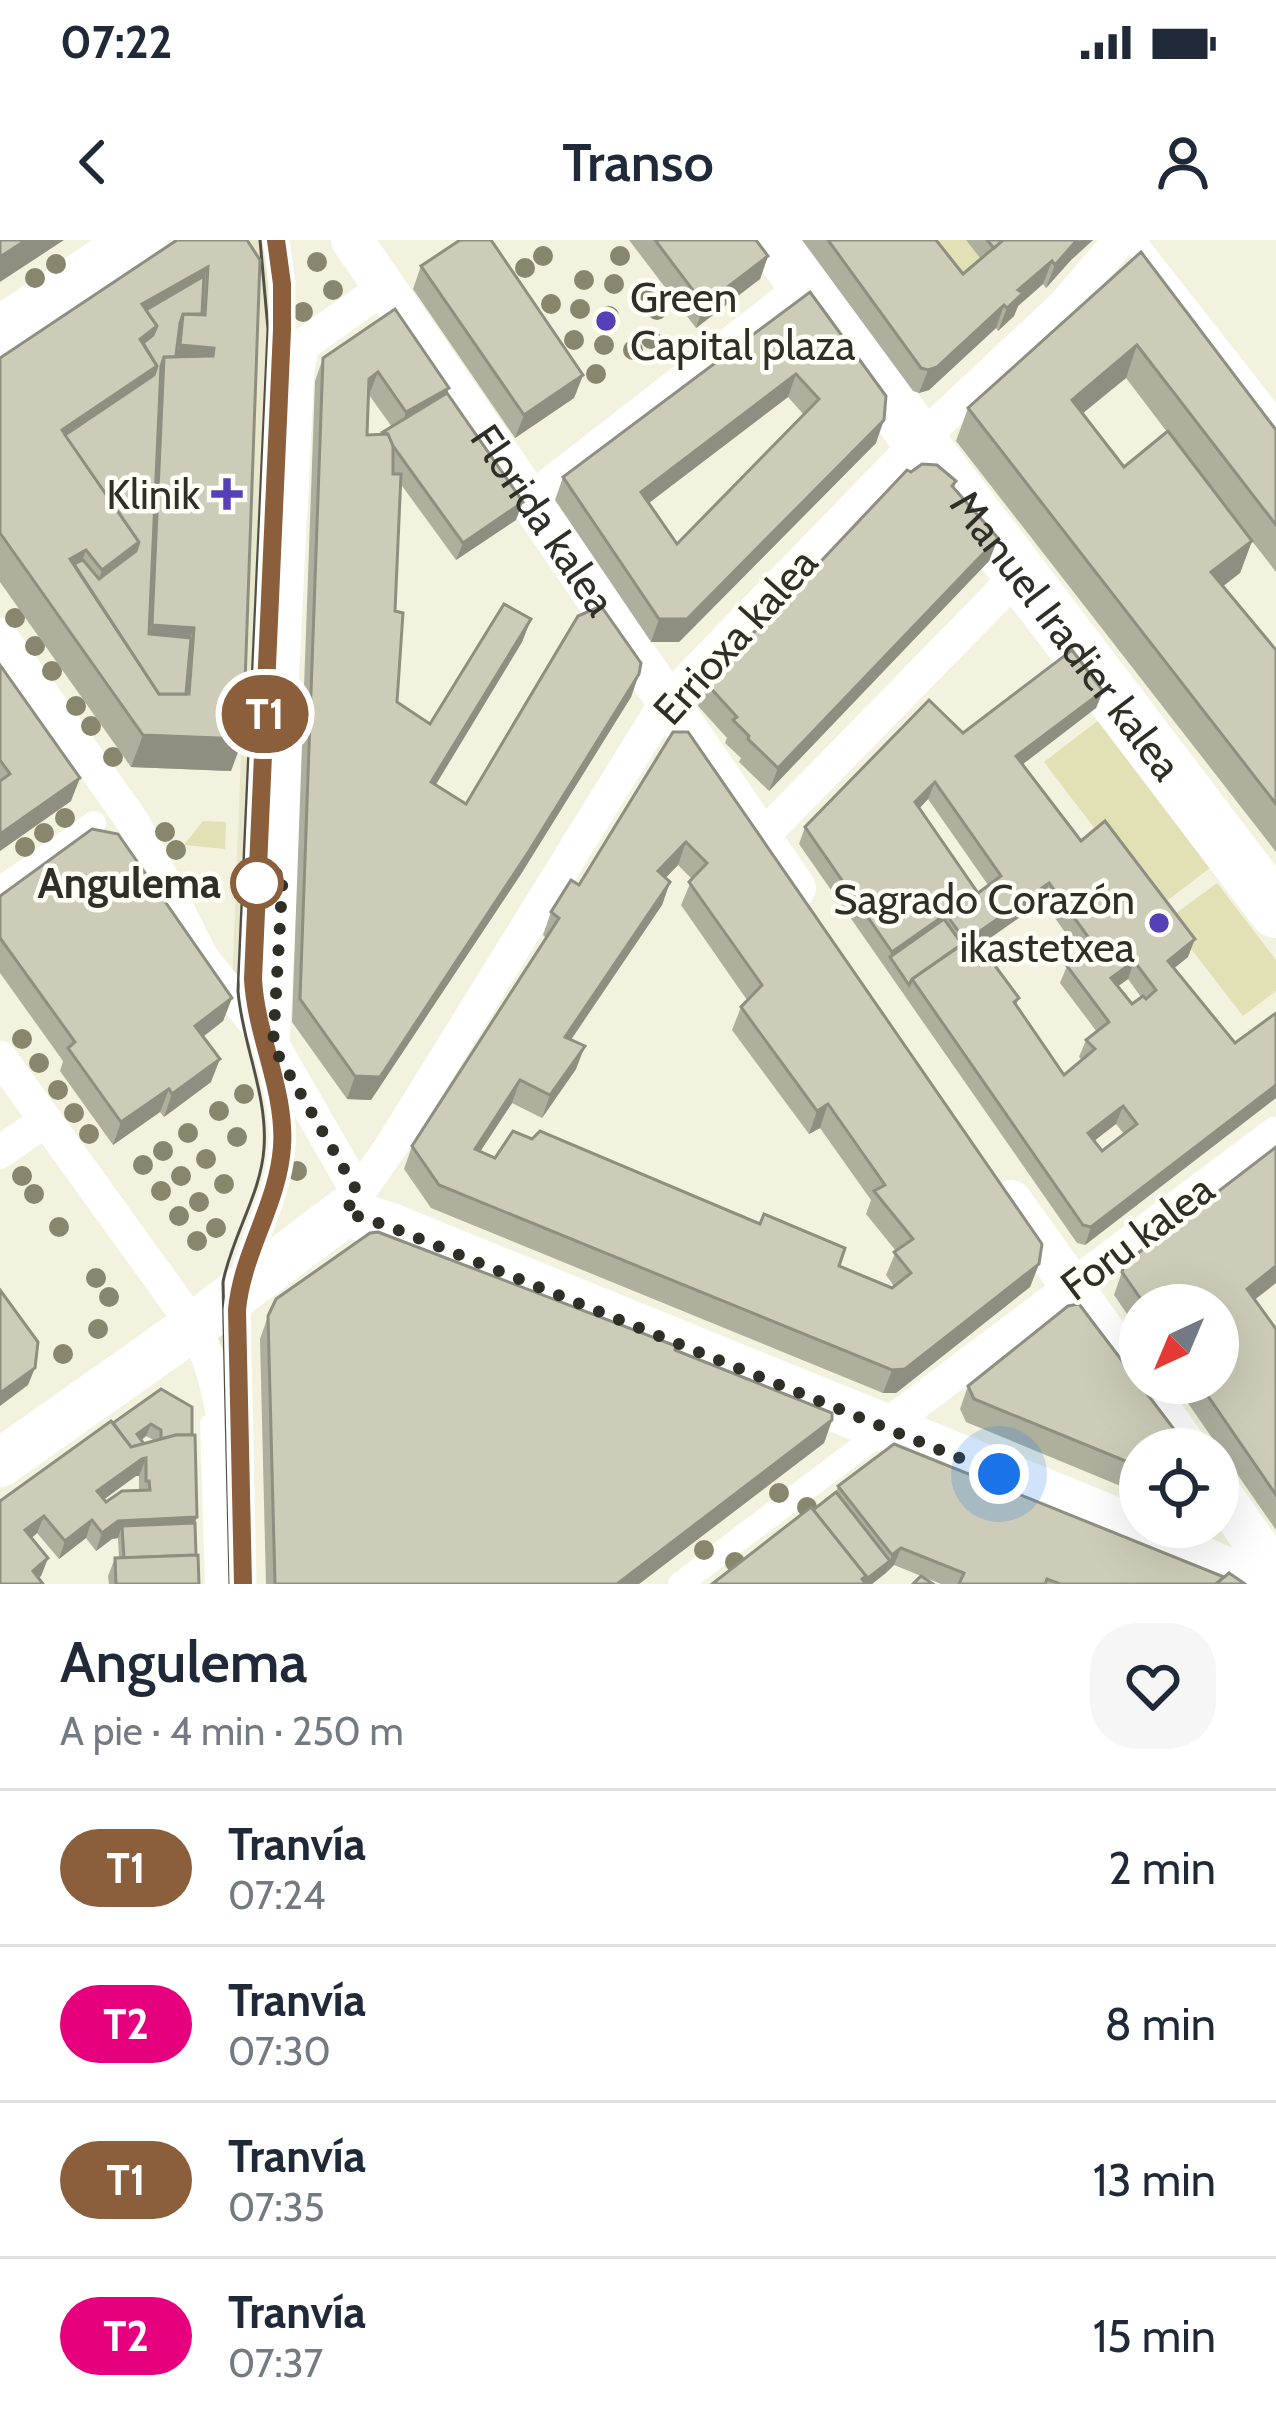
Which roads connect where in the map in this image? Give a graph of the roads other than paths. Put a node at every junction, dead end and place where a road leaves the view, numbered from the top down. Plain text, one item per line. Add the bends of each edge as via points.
1 (141, 240) edge
2 (352, 240) edge
3 (773, 240) edge
4 (1133, 240) edge
5 (1100, 251) edge
6 (806, 284) junction
7 (386, 286) junction
8 (0, 334) edge
9 (1276, 422) edge
10 (919, 441) junction
11 (529, 500) junction
12 (1021, 572) junction
13 (0, 634) edge
14 (666, 701) junction
15 (94, 823) dead end
16 (761, 838) junction
17 (0, 889) edge
18 (1276, 911) edge
19 (815, 917) edge
20 (273, 1046) junction
21 (0, 1057) edge
22 (45, 1121) junction
23 (1276, 1133) edge
24 (0, 1152) edge
25 (991, 1172) edge
26 (352, 1203) junction
27 (1070, 1287) junction
28 (194, 1326) junction
29 (214, 1374) junction
30 (1173, 1428) edge
31 (876, 1435) junction
32 (0, 1463) edge
33 (1239, 1520) edge
34 (1276, 1574) edge
35 (213, 1584) edge
36 (230, 1584) edge
37 (680, 1584) edge
38 (1254, 1584) edge

1 - 8 main road
2 - 7 street, Florida kalea
3 - 6 main road, Manuel Iradier kalea
4 - 9 street
5 - 10 street, Errioxa kalea via 1064,304
6 - 10 main road, Manuel Iradier kalea
6 - 11 street
7 - 11 street, Florida kalea
7 - 20 street via 303,345 298,368
10 - 12 main road, Manuel Iradier kalea
10 - 14 street, Errioxa kalea
11 - 14 street, Florida kalea
12 - 16 street
12 - 18 main road, Manuel Iradier kalea
13 - 20 street via 133,822 203,959
14 - 16 street, Florida kalea
14 - 26 street, Errioxa kalea
15 - 17 street
16 - 19 street, Florida kalea
20 - 26 street
21 - 22 street
22 - 24 street
22 - 28 street
23 - 27 street, Foru kalea
25 - 27 street
26 - 28 main road
26 - 31 main road via 388,1226
27 - 30 street
27 - 31 street, Foru kalea
28 - 29 street
28 - 32 main road
29 - 35 lane
29 - 36 street via 225,1411
31 - 37 street, Foru kalea
31 - 38 main road via 1112,1520
33 - 34 street

